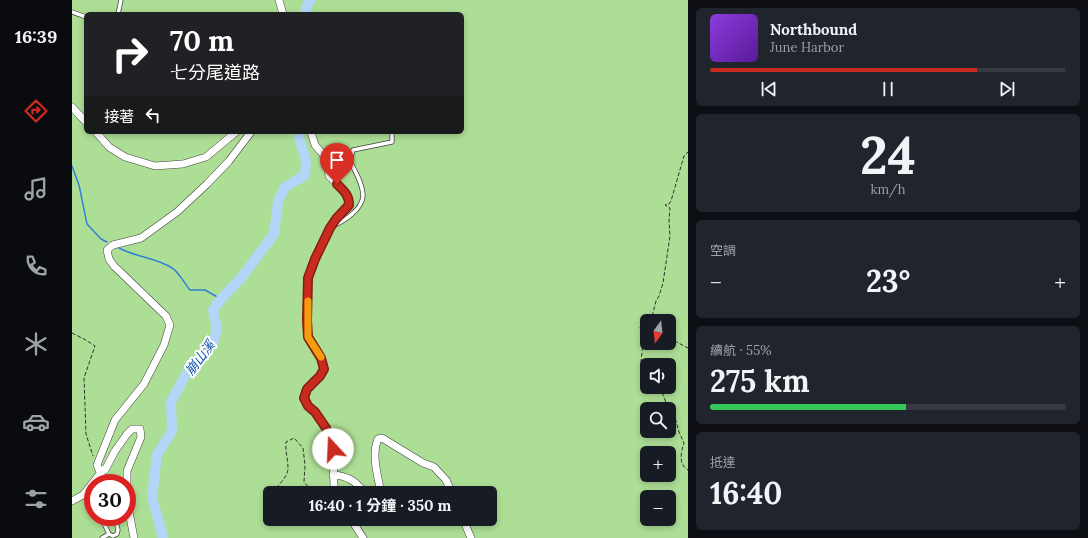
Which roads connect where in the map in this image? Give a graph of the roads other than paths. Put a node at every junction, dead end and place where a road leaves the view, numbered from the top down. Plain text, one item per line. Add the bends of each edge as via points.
1 (121, 0) edge
2 (279, 0) edge
3 (72, 12) edge
4 (118, 12) edge
5 (282, 12) edge
6 (84, 16) edge
7 (72, 107) edge
8 (84, 120) edge
9 (98, 134) edge
10 (234, 134) edge
11 (249, 134) edge
12 (312, 134) edge
13 (392, 134) edge
14 (330, 228) junction
15 (100, 469) junction
16 (102, 474) edge
17 (127, 474) edge
18 (333, 475) junction
19 (334, 486) edge
20 (359, 486) edge
21 (380, 486) edge
22 (449, 486) edge
23 (72, 501) edge
24 (105, 526) edge
25 (117, 526) edge
26 (131, 526) edge
27 (355, 526) edge
28 (466, 526) edge
29 (108, 534) junction
30 (102, 538) edge
31 (134, 538) edge
32 (363, 538) edge
33 (471, 538) edge

1 - 4 lane
2 - 5 street
3 - 6 lane
7 - 8 street
9 - 10 street via 109,147 125,157 155,166 183,164 206,157
11 - 15 street via 207,184 177,212 141,238 112,245 107,250 114,266 166,316 170,325 164,345 144,384 115,420
12 - 14 street via 315,145 326,159 329,176 349,199 349,205
13 - 14 lane via 392,142 353,150 350,161 363,196 360,205 346,220
14 - 18 street via 308,278 308,337 321,358 324,369 307,389 304,398 326,428 333,449
15 - 16 lane
15 - 17 street via 106,468 127,434 132,429 140,429 141,437
15 - 23 street via 83,495
18 - 19 street
18 - 20 street via 345,476
21 - 22 street via 375,455 376,443 382,438 422,463 434,467
24 - 29 lane
25 - 29 lane via 117,534
26 - 31 street
27 - 32 street
28 - 33 street
29 - 30 lane

